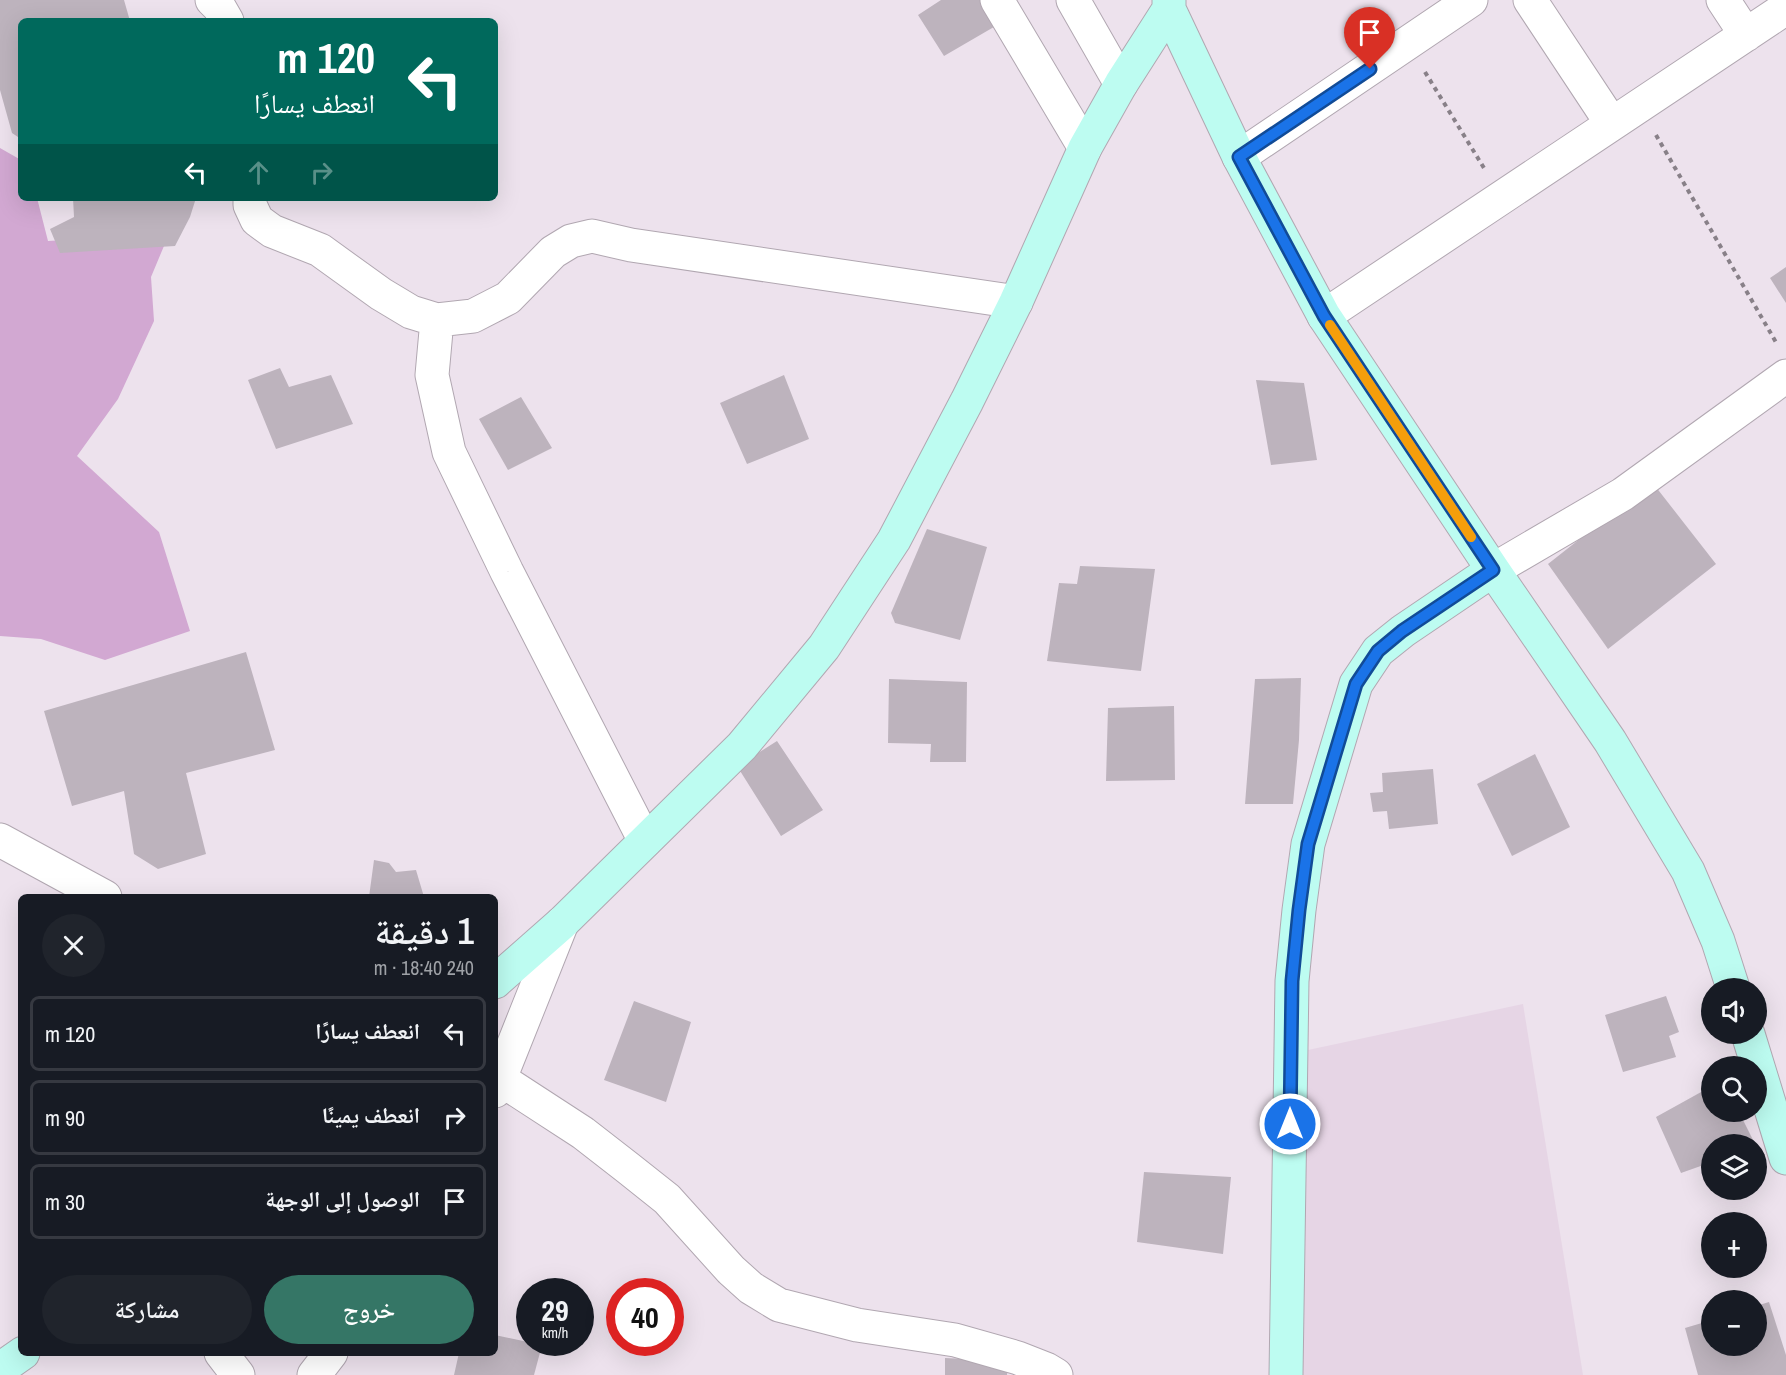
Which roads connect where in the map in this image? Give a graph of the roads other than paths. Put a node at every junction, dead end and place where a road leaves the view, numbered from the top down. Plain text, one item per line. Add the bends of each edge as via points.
1 (212, 0) edge
2 (997, 0) edge
3 (1073, 0) edge
4 (1471, 0) edge
5 (1530, 0) edge
6 (1723, 0) edge
7 (1169, 5) edge
8 (1786, 8) edge
9 (225, 18) edge
10 (1746, 35) junction
11 (1121, 84) junction
12 (1612, 124) junction
13 (1085, 148) junction
14 (1239, 157) junction
15 (250, 201) edge
16 (1016, 302) junction
17 (1324, 316) junction
18 (436, 321) junction
19 (1783, 363) edge
20 (1493, 570) junction
21 (0, 840) edge
22 (645, 841) junction
23 (99, 894) edge
24 (562, 923) junction
25 (1730, 978) edge
26 (498, 979) edge
27 (1751, 1044) edge
28 (498, 1083) edge
29 (498, 1086) edge
30 (1786, 1158) edge
31 (19, 1356) edge
32 (223, 1356) edge
33 (329, 1356) edge
34 (0, 1369) edge
35 (238, 1375) edge
36 (314, 1375) edge
37 (1056, 1375) edge
38 (1286, 1375) edge

1 - 9 street
2 - 13 street
3 - 11 street
4 - 14 street
5 - 12 street
6 - 10 street
7 - 11 street
7 - 14 street
8 - 10 street
10 - 12 street
11 - 13 street
12 - 17 street
13 - 16 street
14 - 17 street
15 - 18 street via 257,220 272,231 320,250 381,294
16 - 18 street via 592,236 571,241 553,252 508,298 473,316
16 - 22 street via 894,540 824,647 742,746
17 - 20 street
18 - 22 street via 432,375 448,453
19 - 20 street via 1623,494
20 - 25 street via 1610,741 1688,871
20 - 38 street via 1378,651 1356,684 1308,844 1292,981
21 - 23 street
22 - 24 street
24 - 26 street
24 - 28 street
27 - 30 street
29 - 37 street via 583,1133 628,1168 667,1199 731,1270 779,1305 857,1324 955,1340 1018,1358
31 - 34 street
32 - 35 street
33 - 36 street

